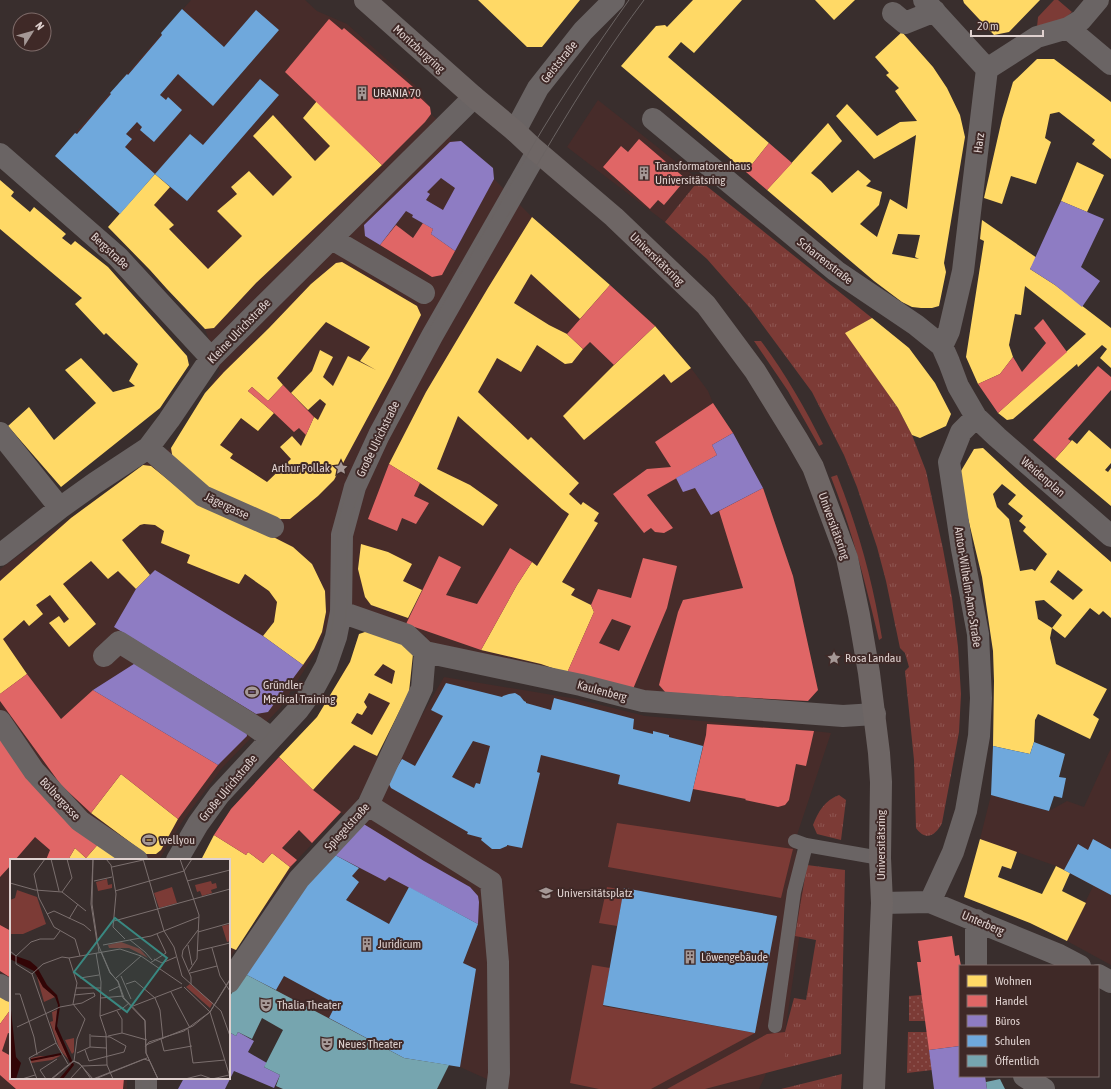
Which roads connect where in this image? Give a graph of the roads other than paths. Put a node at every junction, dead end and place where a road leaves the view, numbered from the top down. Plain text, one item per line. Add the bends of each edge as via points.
1 (365, 0) edge
2 (614, 0) edge
3 (1098, 0) edge
4 (929, 6) edge
5 (893, 13) dead end
6 (1068, 28) junction
7 (1111, 64) edge
8 (987, 69) junction
9 (474, 97) junction
10 (653, 119) dead end
11 (515, 131) junction
12 (537, 152) junction
13 (0, 154) edge
14 (332, 239) junction
15 (424, 293) dead end
16 (942, 346) junction
17 (211, 358) junction
18 (976, 417) junction
19 (0, 433) edge
20 (148, 448) junction
21 (60, 508) junction
22 (273, 527) dead end
23 (1111, 536) edge
24 (0, 555) edge
25 (341, 612) junction
26 (425, 652) junction
27 (104, 656) dead end
28 (875, 714) junction
29 (0, 721) edge
30 (271, 738) junction
31 (368, 805) junction
32 (880, 858) junction
33 (136, 859) edge
34 (178, 859) edge
35 (930, 902) junction
36 (882, 903) junction
37 (976, 920) junction
38 (976, 965) edge
39 (1078, 965) edge
40 (1099, 976) edge
41 (230, 981) edge
42 (1111, 982) edge
43 (0, 985) edge
44 (10, 990) edge
45 (775, 1026) dead end
46 (1026, 1077) edge
47 (496, 1089) edge
48 (874, 1089) edge
49 (1044, 1089) edge

1 - 9 street, Moritzburgring
2 - 11 street, Geiststraße via 583,31 538,88
3 - 6 street via 1082,20
4 - 5 street via 905,23
4 - 8 street
6 - 7 street
6 - 8 street via 1037,37
8 - 16 street, Harz via 963,271 949,331
9 - 11 street, Universitätsring
9 - 14 street, Kleine Ulrichstraße
10 - 16 street, Scharrenstraße via 836,271 916,325
11 - 12 street, Universitätsring
12 - 25 street, Große Ulrichstraße via 432,336 379,435 355,487 342,535
12 - 28 street, Universitätsring via 614,217 706,305 755,371 797,439 813,467 847,558
13 - 17 street, Bergstraße via 118,257
14 - 15 street
14 - 17 street, Kleine Ulrichstraße
16 - 18 street, Scharrenstraße via 958,386
17 - 20 street, Kleine Ulrichstraße
18 - 23 street, Weidenplan
18 - 35 street, Anton-Wilhelm-Amo-Straße via 961,432 949,462 978,634 981,698 979,736 966,811 953,852
19 - 21 street
20 - 21 street, Kleine Ulrichstraße
20 - 22 street, Jägergasse via 203,496
21 - 24 street, Kleine Ulrichstraße
25 - 26 street via 407,635
25 - 30 street, Große Ulrichstraße via 326,666 314,688 298,710
26 - 28 street, Kaulenberg via 582,685 643,702 843,716
26 - 31 street, Spiegelstraße via 422,688
27 - 30 street via 119,642
28 - 32 street, Universitätsring via 881,782
29 - 33 street, Bölbergasse via 34,771 80,821
30 - 34 street, Große Ulrichstraße via 219,795
31 - 41 street, Spiegelstraße via 299,878
31 - 47 street via 491,882 498,962 499,1072
32 - 36 street, Universitätsring
32 - 45 lane via 800,843
35 - 36 street, Unterberg
35 - 37 street, Unterberg
36 - 48 street, Universitätsring
37 - 38 street
37 - 39 street, Unterberg
40 - 42 street
43 - 44 street
46 - 49 street

